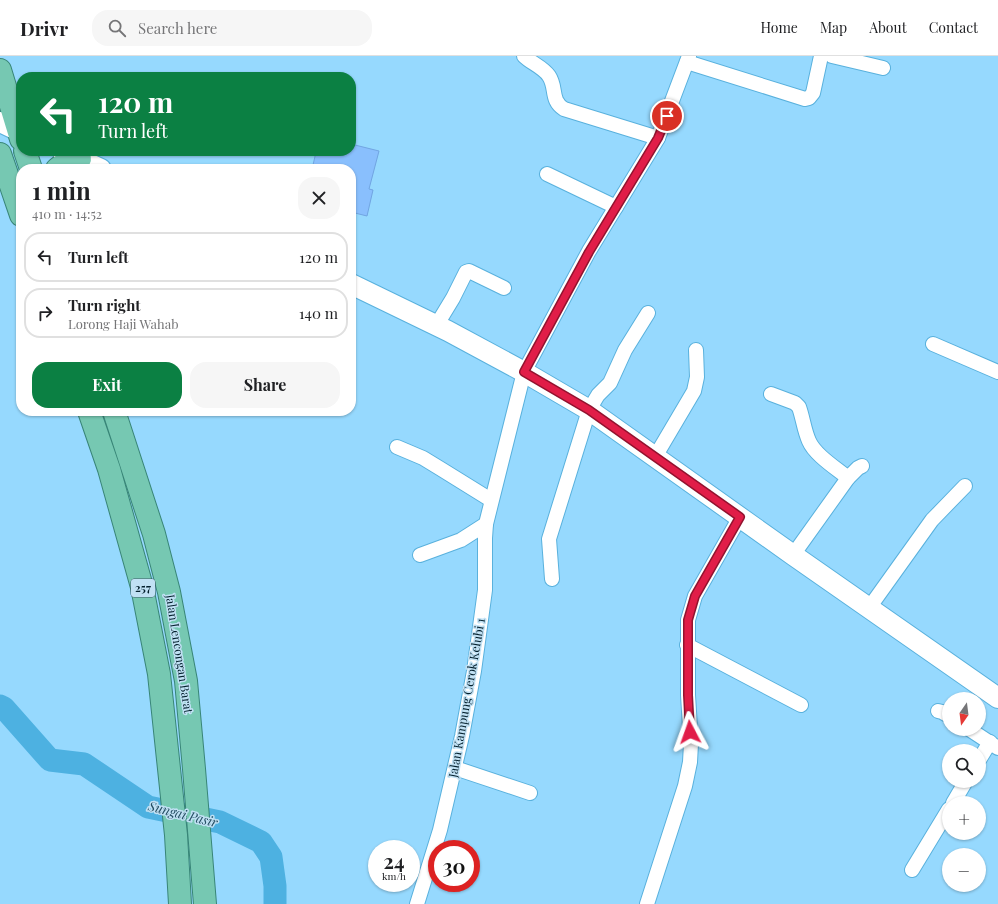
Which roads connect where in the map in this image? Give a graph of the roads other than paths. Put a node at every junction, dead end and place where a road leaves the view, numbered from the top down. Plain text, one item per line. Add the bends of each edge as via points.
1 (524, 56) edge
2 (821, 56) edge
3 (832, 56) edge
4 (688, 59) edge
5 (883, 68) dead end
6 (0, 70) edge
7 (15, 131) edge
8 (658, 138) junction
9 (0, 154) edge
10 (70, 156) edge
11 (73, 156) edge
12 (63, 164) edge
13 (90, 164) edge
14 (547, 174) dead end
15 (16, 200) edge
16 (616, 207) junction
17 (356, 286) edge
18 (504, 288) dead end
19 (648, 313) dead end
20 (436, 326) junction
21 (933, 344) dead end
22 (696, 350) dead end
23 (524, 372) junction
24 (998, 372) edge
25 (771, 394) dead end
26 (589, 410) junction
27 (91, 416) edge
28 (116, 416) edge
29 (397, 447) dead end
30 (655, 457) junction
31 (862, 466) dead end
32 (848, 478) junction
33 (965, 486) dead end
34 (491, 500) junction
35 (740, 517) junction
36 (486, 524) junction
37 (420, 555) dead end
38 (793, 555) junction
39 (552, 578) dead end
40 (869, 608) junction
41 (687, 645) junction
42 (998, 698) edge
43 (801, 705) dead end
44 (980, 736) edge
45 (994, 745) edge
46 (986, 753) edge
47 (455, 768) junction
48 (530, 793) dead end
49 (942, 821) edge
50 (912, 870) dead end
51 (180, 904) edge
52 (205, 904) edge
53 (417, 904) edge
54 (647, 904) edge

1 - 8 street via 549,75 558,106
2 - 4 street via 813,93 810,98 804,99
3 - 5 street
4 - 8 street, Jalan Kampung Cerok Kelubi 1
6 - 7 highway
8 - 16 street, Jalan Kampung Cerok Kelubi 1
9 - 15 highway
10 - 12 highway
11 - 13 main road
14 - 16 street
16 - 23 street, Jalan Kampung Cerok Kelubi 1
17 - 20 main road
18 - 20 street via 469,271 466,272
19 - 26 street via 625,350 610,383 598,395
20 - 23 main road
21 - 24 street
22 - 30 street via 697,377 694,391
23 - 26 main road
23 - 34 street, Jalan Kampung Cerok Kelubi 1
25 - 32 street via 799,407 809,441 814,449
26 - 30 main road
26 - 39 street via 549,539
27 - 51 highway, Jalan Lencongan Barat / 257 via 109,469 142,587 159,674 176,835
28 - 52 highway, Jalan Lencongan Barat / 257 via 154,534 169,592 186,681
29 - 34 street via 423,458
30 - 35 main road
31 - 32 street
32 - 38 street
33 - 40 street via 932,520
34 - 36 street, Jalan Kampung Cerok Kelubi 1
35 - 38 main road
35 - 41 street via 695,596 688,620
36 - 37 street via 461,540
36 - 47 street, Jalan Kampung Cerok Kelubi 1 via 485,590 474,672
38 - 40 main road
40 - 42 main road
41 - 43 street
41 - 54 street via 690,762 685,786
44 - 45 street
45 - 46 street
47 - 48 street
47 - 53 street, Jalan Kampung Cerok Kelubi 1 via 440,830
49 - 50 street

